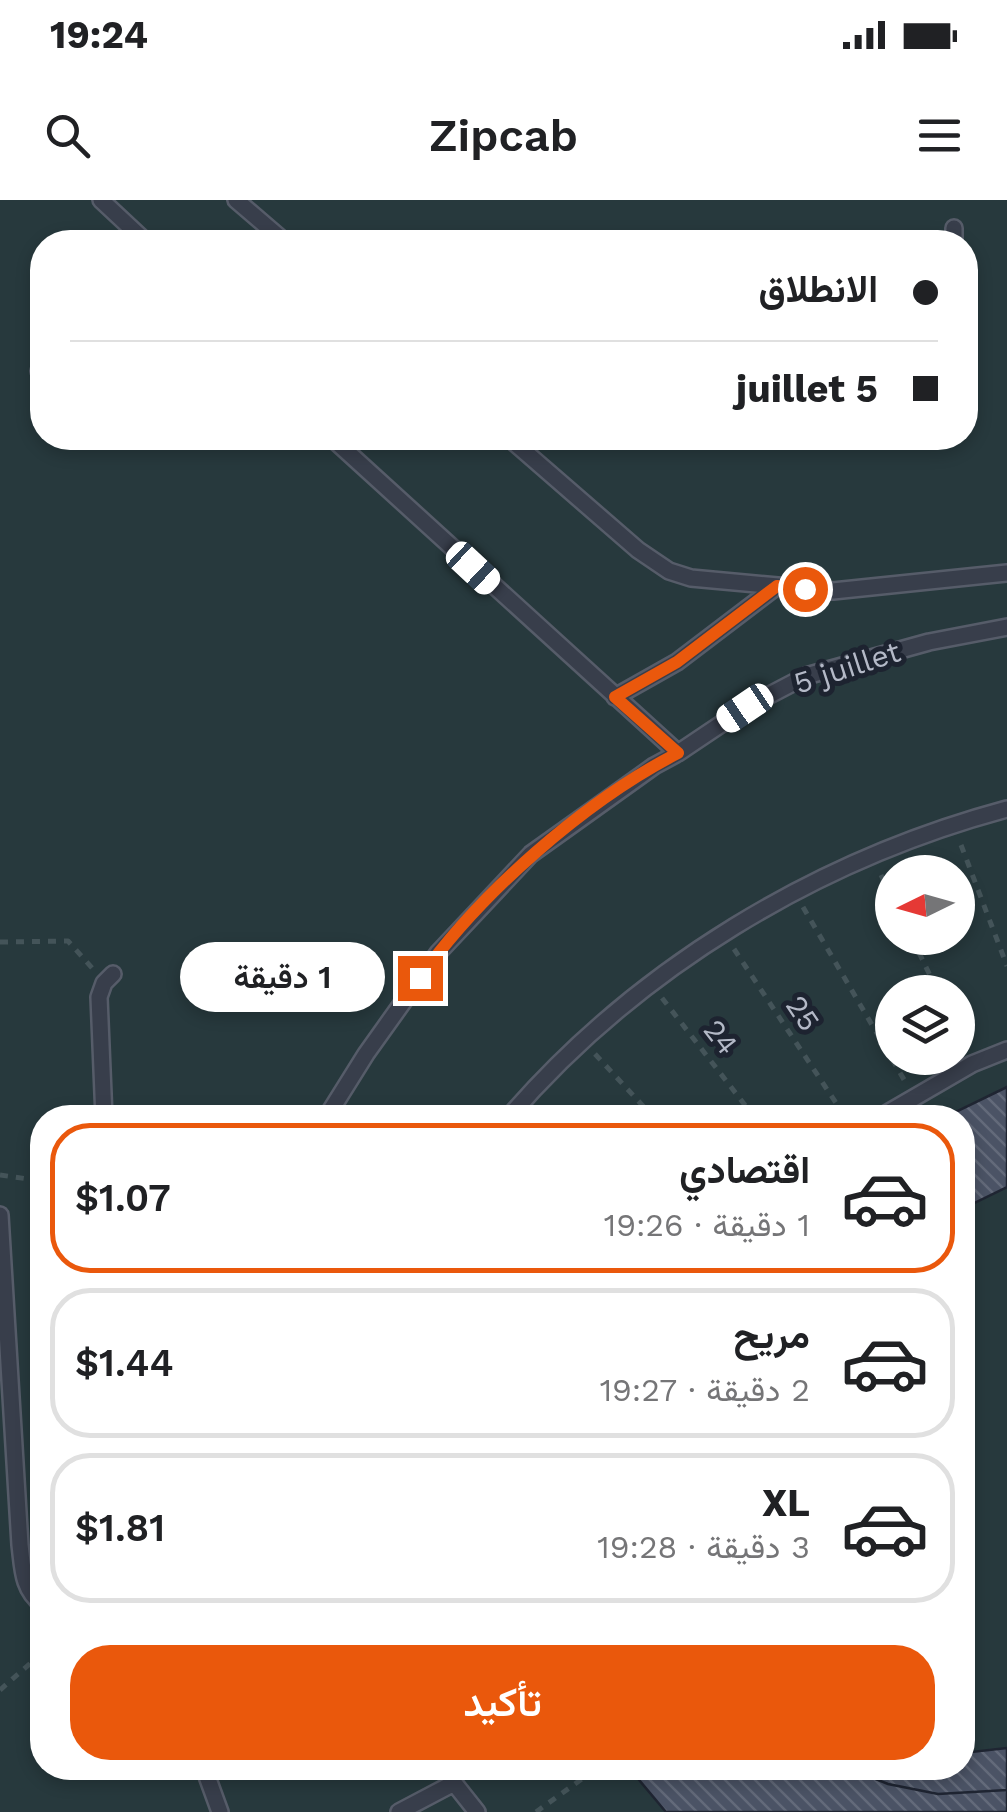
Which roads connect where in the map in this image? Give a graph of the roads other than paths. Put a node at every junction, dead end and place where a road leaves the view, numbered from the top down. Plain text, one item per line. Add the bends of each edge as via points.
1 (102, 200) edge
2 (236, 200) edge
3 (133, 230) edge
4 (271, 230) edge
5 (345, 450) edge
6 (523, 450) edge
7 (1007, 573) edge
8 (777, 586) junction
9 (1007, 627) edge
10 (615, 697) junction
11 (678, 753) junction
12 (1007, 809) edge
13 (109, 978) road end
14 (1007, 1050) edge
15 (103, 1105) edge
16 (334, 1105) edge
17 (520, 1105) edge
18 (900, 1105) edge
19 (0, 1214) edge
20 (30, 1594) edge
21 (208, 1780) edge
22 (453, 1780) edge
23 (454, 1783) junction
24 (220, 1812) edge
25 (399, 1812) edge
26 (477, 1812) edge

1 - 3 lane
2 - 4 lane
5 - 10 lane
6 - 8 lane via 668,571
7 - 8 lane via 833,591
8 - 10 lane via 677,662
9 - 11 lane, 5 juillet via 806,676
10 - 11 lane
11 - 16 lane, 5 juillet via 531,854 438,953
12 - 17 lane via 871,854 794,891 651,984 582,1041
13 - 15 lane via 99,1006
14 - 18 lane
19 - 20 lane via 20,1544
21 - 24 lane
22 - 23 lane
23 - 25 lane
23 - 26 lane

